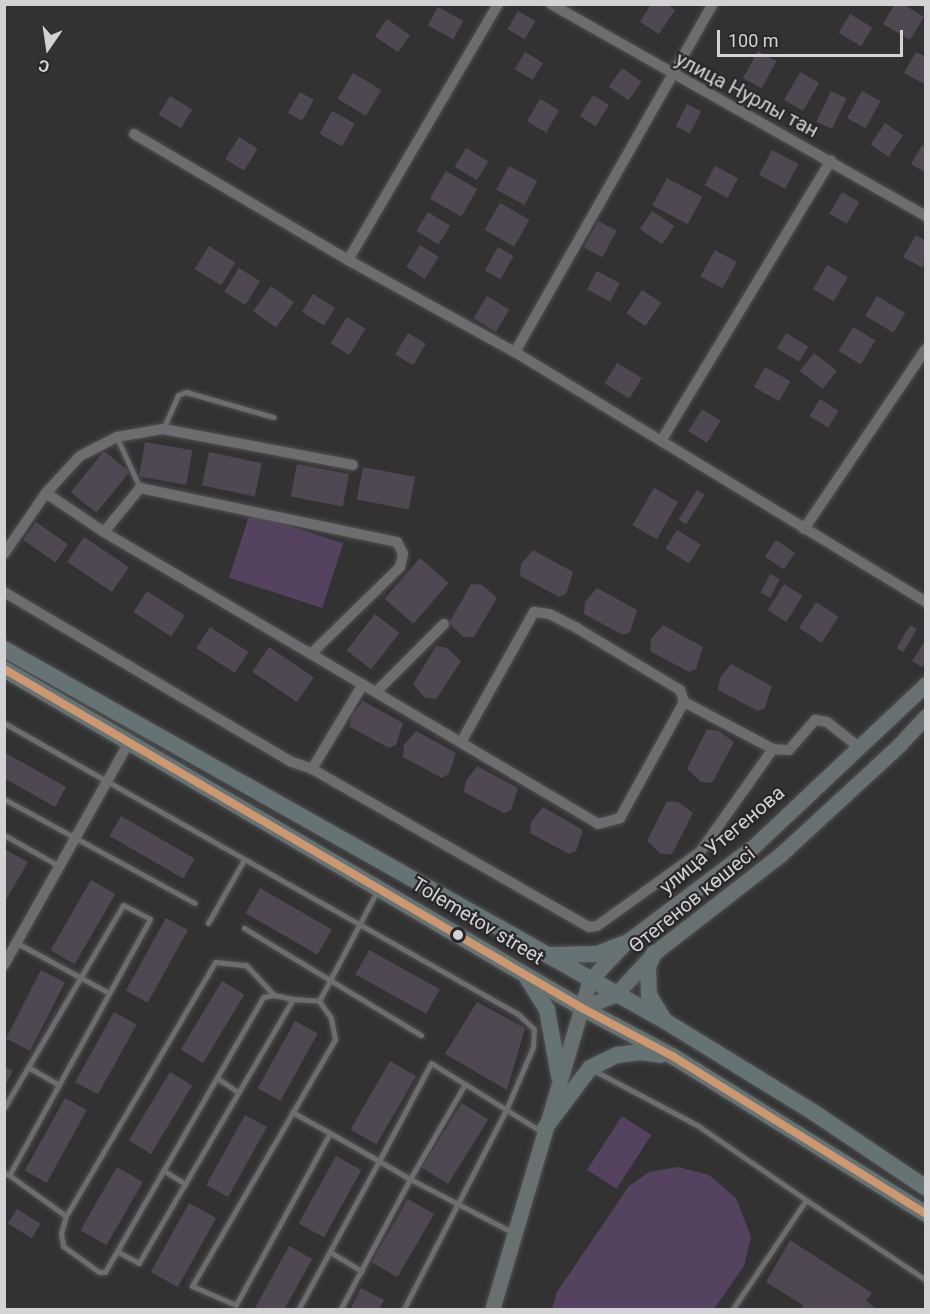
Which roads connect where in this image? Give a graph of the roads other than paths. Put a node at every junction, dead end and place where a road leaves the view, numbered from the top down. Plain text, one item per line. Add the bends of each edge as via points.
1 (498, 4) edge
2 (551, 4) edge
3 (713, 4) edge
4 (670, 75) junction
5 (134, 134) dead end
6 (831, 160) junction
7 (926, 216) edge
8 (348, 260) junction
9 (926, 349) edge
10 (515, 352) junction
11 (273, 417) dead end
12 (163, 429) junction
13 (117, 437) junction
14 (661, 441) junction
15 (354, 465) dead end
16 (140, 488) junction
17 (46, 493) junction
18 (804, 529) junction
19 (104, 532) junction
20 (4, 554) edge
21 (4, 592) edge
22 (926, 602) edge
23 (444, 624) dead end
24 (4, 649) edge
25 (311, 654) junction
26 (4, 669) edge
27 (363, 684) junction
28 (926, 684) edge
29 (376, 692) junction
30 (684, 702) junction
31 (926, 716) edge
32 (4, 723) edge
33 (129, 742) junction
34 (461, 742) junction
35 (860, 748) junction
36 (773, 750) junction
37 (312, 769) junction
38 (107, 782) junction
39 (4, 799) edge
40 (4, 835) edge
41 (74, 839) junction
42 (244, 860) junction
43 (59, 866) junction
44 (380, 886) junction
45 (195, 903) dead end
46 (208, 923) dead end
47 (359, 926) junction
48 (244, 928) dead end
49 (624, 943) junction
50 (17, 944) junction
51 (538, 952) junction
52 (654, 953) junction
53 (4, 965) edge
54 (525, 974) junction
55 (79, 978) junction
56 (331, 980) junction
57 (590, 980) junction
58 (109, 993) junction
59 (274, 994) junction
60 (616, 994) junction
61 (293, 999) junction
62 (319, 1001) junction
63 (582, 1008) junction
64 (665, 1021) junction
65 (421, 1035) dead end
66 (674, 1057) junction
67 (28, 1067) junction
68 (590, 1068) junction
69 (559, 1076) junction
70 (217, 1078) junction
71 (465, 1084) junction
72 (59, 1085) junction
73 (238, 1092) junction
74 (4, 1108) edge
75 (506, 1110) junction
76 (292, 1112) junction
77 (545, 1131) junction
78 (330, 1134) junction
79 (379, 1161) junction
80 (163, 1170) junction
81 (7, 1174) edge
82 (410, 1179) junction
83 (184, 1184) junction
84 (926, 1188) edge
85 (806, 1200) junction
86 (460, 1205) junction
87 (926, 1215) edge
88 (66, 1216) junction
89 (516, 1234) junction
90 (118, 1252) junction
91 (330, 1252) junction
92 (362, 1271) junction
93 (926, 1280) edge
94 (298, 1310) edge
95 (340, 1310) edge
96 (403, 1310) edge
97 (492, 1310) edge
98 (732, 1310) edge

1 - 8 street
2 - 4 street, улица Нурлы тан
3 - 4 street
4 - 6 street, улица Нурлы тан
4 - 10 street
5 - 8 street
6 - 7 street, улица Нурлы тан
6 - 14 street
8 - 10 street
9 - 18 street
10 - 14 street
11 - 12 lane via 186,392 178,395
12 - 13 street
12 - 15 street
13 - 16 lane
13 - 17 street via 80,456
14 - 18 street
16 - 19 street
16 - 25 street via 397,542 403,554 400,567
17 - 19 street
17 - 20 street
18 - 22 street
19 - 25 street
21 - 37 street via 292,762
23 - 29 street
24 - 51 main road, Tolemetov street
25 - 27 street
26 - 33 main road, Tolemetov street
27 - 29 street
27 - 37 street
28 - 35 main road, улица Утегенова
29 - 34 street
30 - 34 street via 629,804 620,818 609,824 592,823
30 - 34 street via 680,690 651,672 568,623 534,612
30 - 36 street
31 - 52 main road, Өтегенов көшесі via 782,854
32 - 38 lane
33 - 38 street
33 - 44 main road, Tolemetov street
35 - 36 street via 827,722 815,720 789,750
35 - 49 main road, улица Утегенова via 754,846
36 - 37 street via 700,852 597,926 589,927
38 - 41 street
38 - 42 lane
39 - 41 lane
40 - 43 lane
41 - 43 street
41 - 45 lane
42 - 46 lane
42 - 47 lane
43 - 50 street
44 - 47 lane
44 - 54 main road, Tolemetov street
47 - 56 lane
47 - 75 lane via 518,1014 534,1029 533,1047
48 - 56 lane
49 - 51 main road via 597,954 574,957
49 - 57 main road, улица Утегенова
50 - 53 street
50 - 55 lane
51 - 57 main road, Tolemetov street
52 - 60 main road, Өтегенов көшесі
52 - 64 main road via 648,967 649,995
54 - 63 main road, Tolemetov street
54 - 69 main road via 547,1010
55 - 58 lane
55 - 58 lane via 123,905 150,919
55 - 67 lane
56 - 62 lane
56 - 65 lane
57 - 60 main road, Tolemetov street
57 - 63 main road, улица Утегенова
58 - 72 lane
59 - 61 lane
59 - 70 lane via 263,997
59 - 88 lane via 246,965 215,962
60 - 63 main road
60 - 64 main road, Tolemetov street
61 - 62 lane
61 - 73 lane
62 - 76 lane via 331,1018 335,1039
63 - 66 main road, Tolemetov street
63 - 69 main road, улица Утегенова
64 - 84 main road, Tolemetov street via 813,1112
66 - 68 main road via 640,1052 617,1055
66 - 87 main road, Tolemetov street
67 - 72 lane
67 - 74 lane
68 - 77 main road
68 - 85 lane via 697,1125
69 - 77 main road, улица Утегенова
70 - 73 lane
70 - 80 lane
71 - 75 lane
71 - 79 lane via 431,1063
71 - 82 lane
72 - 81 lane
73 - 83 lane
75 - 77 lane
75 - 86 lane
76 - 78 lane
76 - 78 lane via 192,1286 236,1305
77 - 89 main road, улица Утегенова
78 - 79 lane
79 - 82 lane
79 - 91 lane
80 - 83 lane
80 - 90 lane
81 - 88 lane
82 - 86 lane
82 - 92 lane
83 - 90 lane via 139,1263
85 - 93 lane
85 - 98 lane
86 - 89 lane
86 - 96 lane
88 - 90 lane via 61,1233 63,1246 99,1272 105,1272
89 - 97 main road, улица Утегенова
91 - 92 lane
91 - 94 lane
92 - 95 lane

